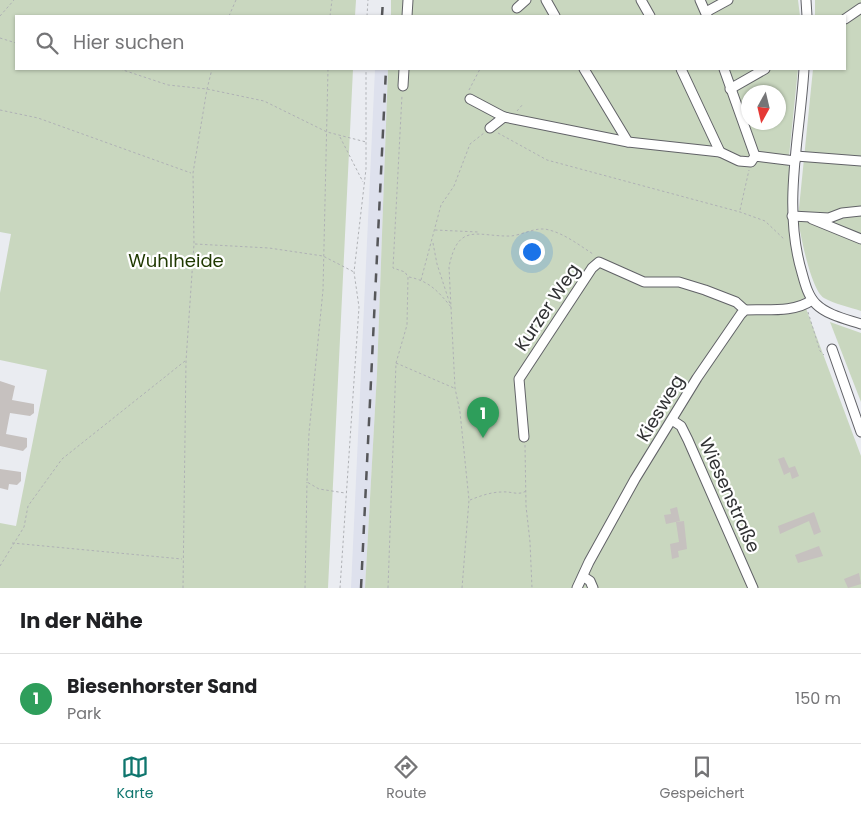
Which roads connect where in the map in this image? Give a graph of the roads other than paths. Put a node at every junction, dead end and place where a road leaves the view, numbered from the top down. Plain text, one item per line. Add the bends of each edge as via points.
1 (408, 0) edge
2 (526, 0) edge
3 (546, 0) edge
4 (641, 0) edge
5 (700, 0) edge
6 (728, 0) edge
7 (806, 0) edge
8 (518, 8) dead end
9 (861, 8) edge
10 (706, 14) edge
11 (407, 15) edge
12 (554, 15) edge
13 (649, 15) edge
14 (807, 15) edge
15 (846, 18) edge
16 (404, 70) edge
17 (585, 70) edge
18 (681, 70) edge
19 (724, 70) edge
20 (763, 70) edge
21 (804, 70) edge
22 (403, 86) road end
23 (730, 89) junction
24 (470, 99) road end
25 (504, 117) junction
26 (490, 128) road end
27 (628, 142) junction
28 (720, 152) junction
29 (796, 158) junction
30 (753, 159) junction
31 (861, 161) edge
32 (861, 212) edge
33 (792, 216) junction
34 (807, 217) junction
35 (861, 239) edge
36 (808, 302) junction
37 (746, 310) junction
38 (861, 324) edge
39 (832, 349) dead end
40 (672, 420) junction
41 (861, 432) edge
42 (524, 437) road end
43 (584, 577) junction
44 (577, 588) edge
45 (593, 588) edge
46 (753, 588) edge

1 - 11 street
2 - 8 street
3 - 12 street
4 - 13 street
5 - 10 street
6 - 10 street
7 - 14 street
9 - 15 street
16 - 22 street
17 - 27 street
18 - 28 street
19 - 23 street
20 - 23 street
21 - 29 street
23 - 30 street
24 - 25 street
25 - 26 street
25 - 27 street
27 - 28 street
28 - 30 street via 739,161
29 - 30 street
29 - 31 street
29 - 33 street
32 - 34 street via 842,213 829,218
33 - 34 street
33 - 36 street
34 - 35 street
36 - 37 street via 790,308
36 - 38 street
37 - 40 street, Kiesweg via 697,378
37 - 42 street, Kurzer Weg via 736,302 705,290 668,281 644,282 599,262 519,379
39 - 41 street
40 - 43 street, Kiesweg via 624,498
40 - 46 street, Wiesenstraße via 681,426
43 - 44 street, Kiesweg
43 - 45 street

